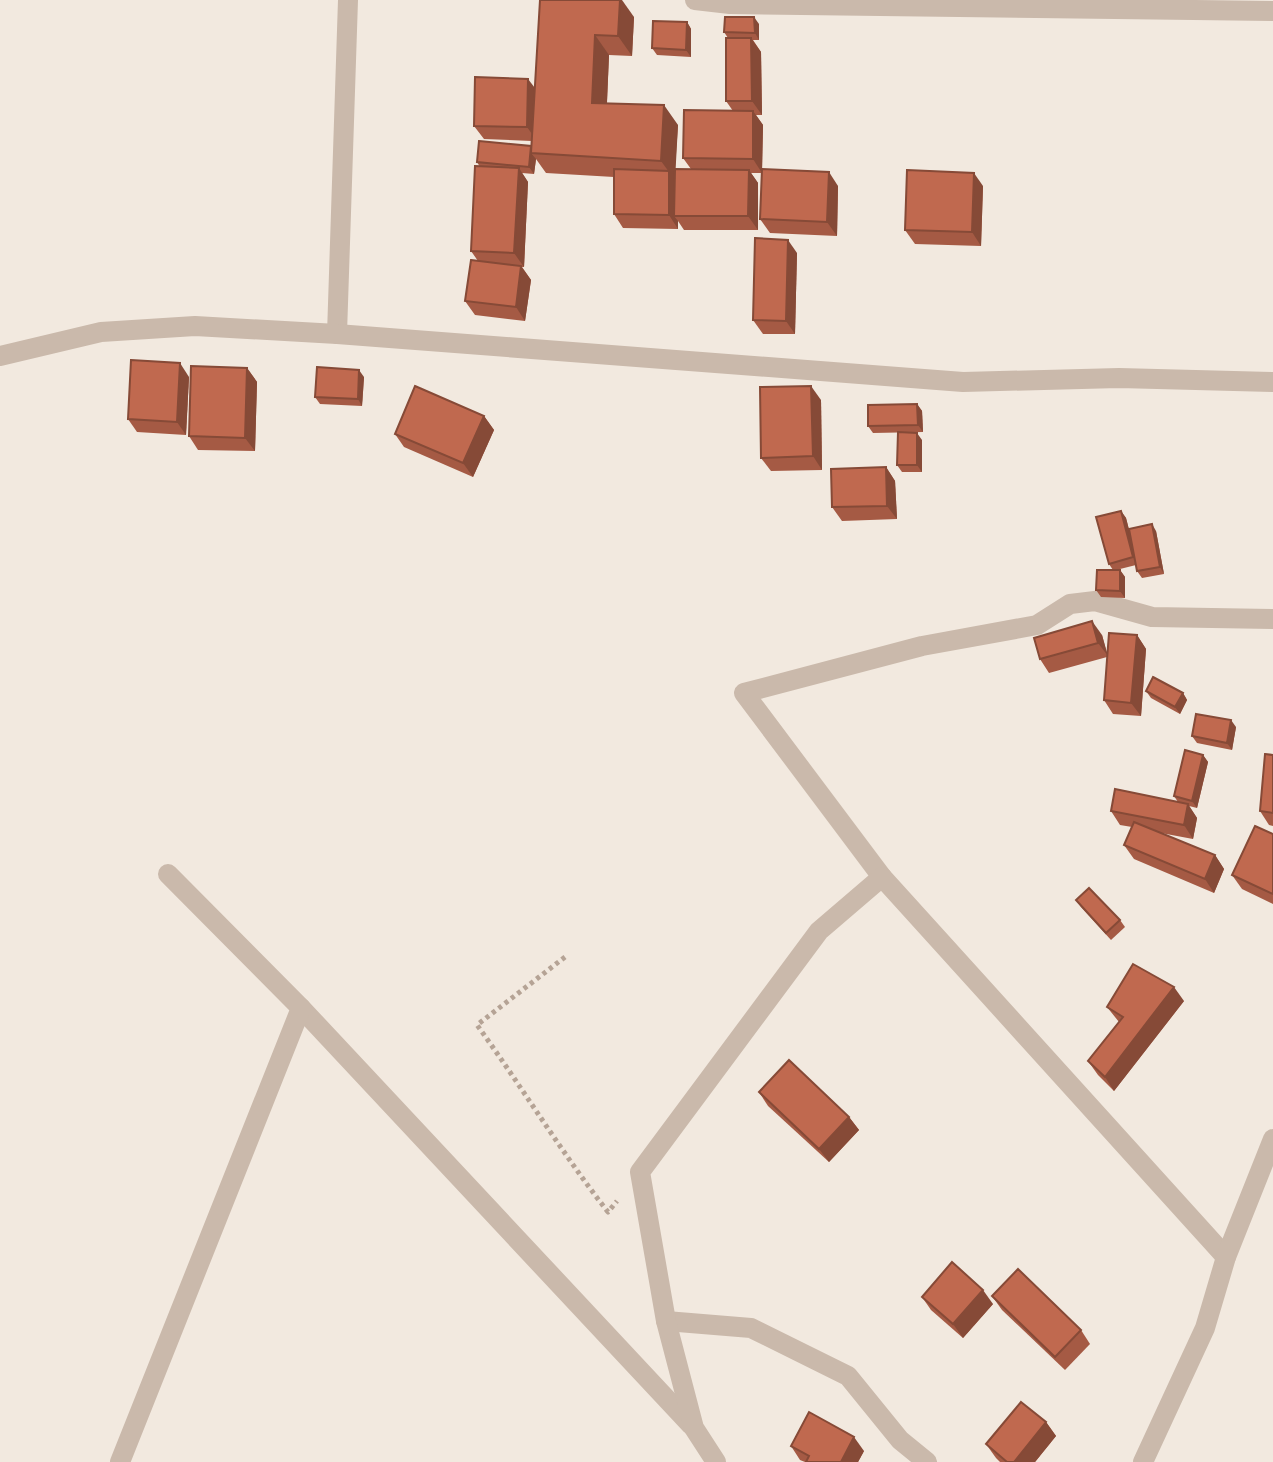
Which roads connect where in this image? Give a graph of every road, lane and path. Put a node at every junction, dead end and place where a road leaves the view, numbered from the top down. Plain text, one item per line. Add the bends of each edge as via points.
1 (348, 0) edge
2 (695, 0) edge
3 (1273, 11) edge
4 (337, 334) junction
5 (0, 356) edge
6 (1273, 382) edge
7 (1273, 619) edge
8 (168, 874) dead end
9 (882, 877) junction
10 (565, 957) dead end
11 (301, 1008) junction
12 (1273, 1139) edge
13 (640, 1172) junction
14 (1226, 1257) junction
15 (666, 1321) junction
16 (694, 1428) junction
17 (120, 1462) edge
18 (716, 1462) edge
19 (927, 1462) edge
20 (1143, 1462) edge

1 - 4 street
2 - 3 street
4 - 5 street via 195,326 101,332
4 - 6 street via 963,382
7 - 9 street via 1152,617 1095,601 1070,604 1037,625 922,646 744,693
8 - 11 street
9 - 13 street via 819,931
9 - 14 street
10 - 13 path via 477,1025 608,1212
11 - 16 street
11 - 17 street
12 - 14 street
13 - 15 street
14 - 20 street via 1205,1328
15 - 16 street
15 - 19 street via 751,1328 848,1376 900,1440
16 - 18 street

